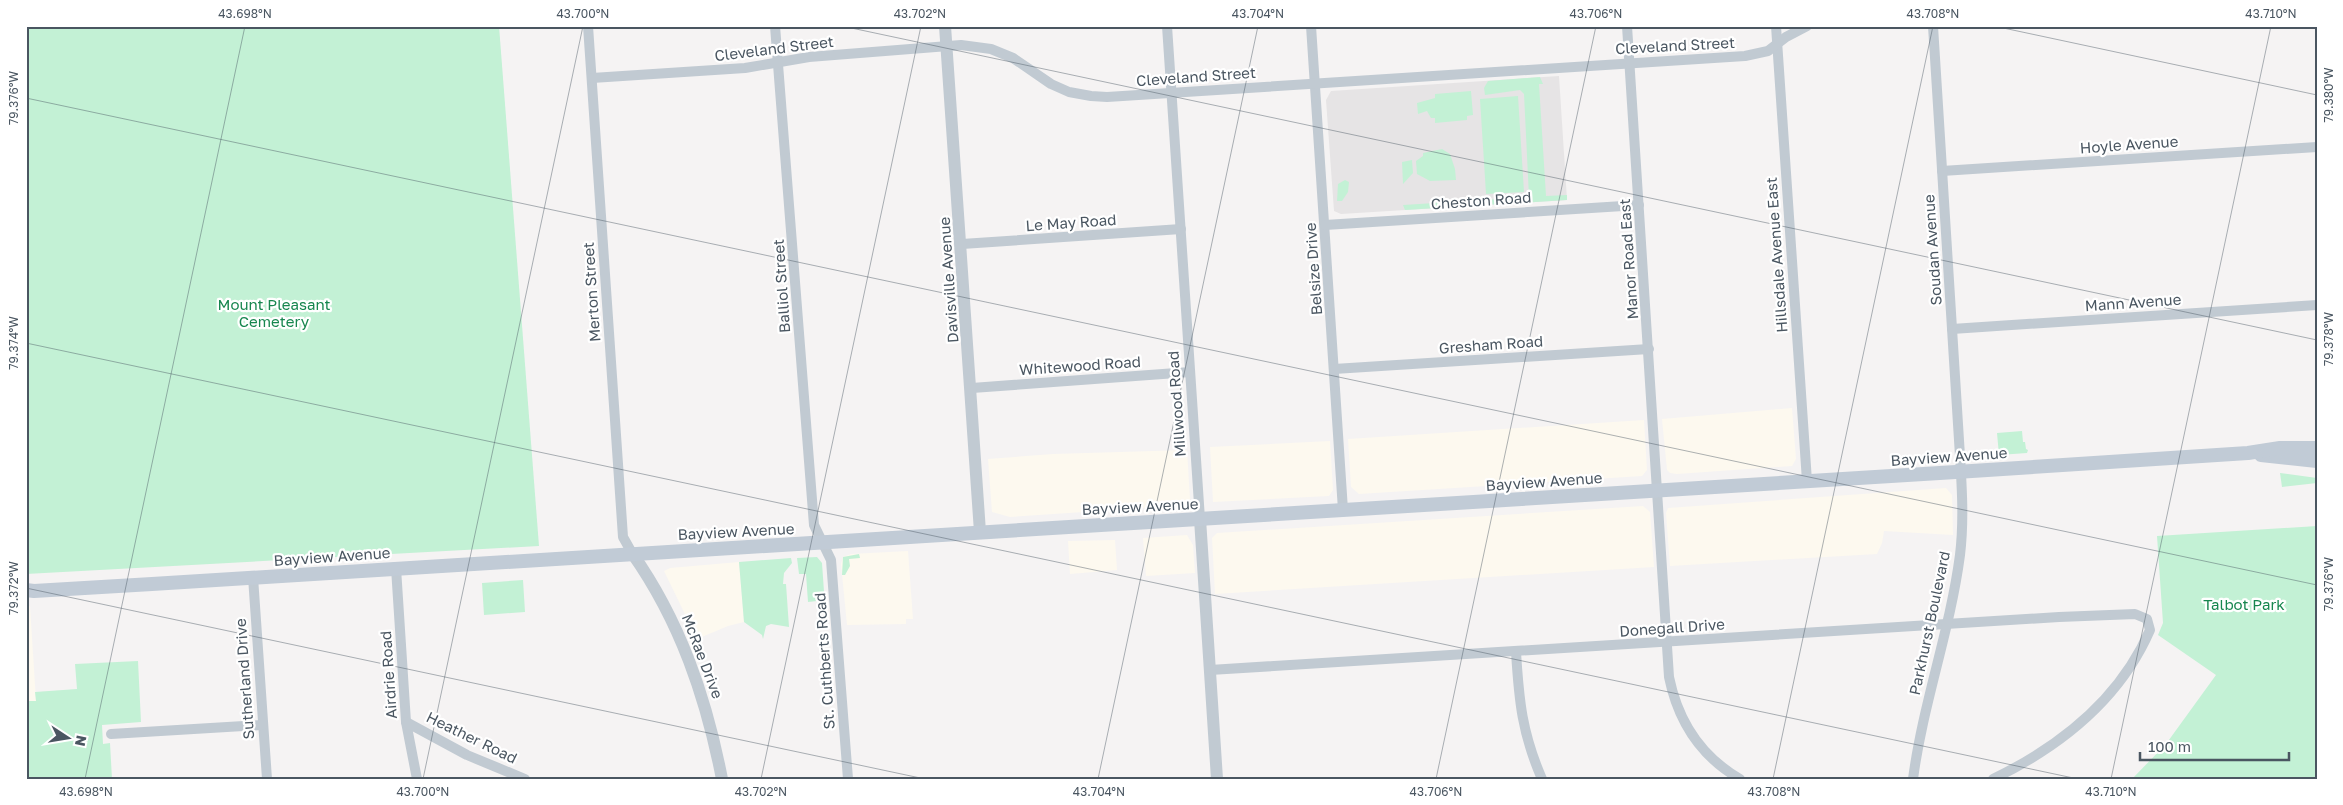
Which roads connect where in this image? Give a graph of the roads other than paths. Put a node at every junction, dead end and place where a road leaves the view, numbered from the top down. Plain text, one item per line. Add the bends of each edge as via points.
1 (588, 26) edge
2 (775, 26) edge
3 (945, 26) edge
4 (1167, 26) edge
5 (1311, 26) edge
6 (1627, 26) edge
7 (1776, 26) edge
8 (1807, 26) edge
9 (1932, 26) edge
10 (1777, 44) junction
11 (946, 46) junction
12 (777, 62) junction
13 (1630, 63) junction
14 (592, 78) junction
15 (1315, 83) junction
16 (1171, 92) junction
17 (2317, 147) edge
18 (1942, 171) junction
19 (1639, 205) junction
20 (1325, 225) junction
21 (1182, 229) junction
22 (962, 244) junction
23 (2317, 305) edge
24 (1952, 329) junction
25 (1649, 348) junction
26 (1334, 369) junction
27 (1190, 372) junction
28 (972, 388) junction
29 (2317, 448) edge
30 (2248, 452) junction
31 (2317, 461) edge
32 (1961, 472) junction
33 (1807, 481) junction
34 (1657, 490) junction
35 (1343, 510) junction
36 (1200, 519) junction
37 (980, 532) junction
38 (822, 542) junction
39 (632, 554) junction
40 (396, 568) junction
41 (253, 577) junction
42 (29, 592) edge
43 (1946, 625) junction
44 (1667, 642) junction
45 (1516, 652) junction
46 (1210, 670) junction
47 (406, 722) junction
48 (262, 725) junction
49 (111, 734) dead end
50 (267, 779) edge
51 (417, 779) edge
52 (525, 779) edge
53 (722, 779) edge
54 (848, 779) edge
55 (1217, 779) edge
56 (1542, 779) edge
57 (1740, 779) edge
58 (1913, 779) edge
59 (1993, 779) edge

1 - 14 street, Merton Street
2 - 12 street, Balliol Street
3 - 11 street, Davisville Avenue
4 - 16 street, Millwood Road
5 - 15 street, Belsize Drive
6 - 13 street, Manor Road East
7 - 10 street, Hillsdale Avenue East
8 - 10 street, Cleveland Street
9 - 18 street, Soudan Avenue
10 - 13 street, Cleveland Street via 1768,51 1746,56
10 - 33 street, Hillsdale Avenue East
11 - 12 street, Cleveland Street
11 - 16 street, Cleveland Street via 991,49 1013,58 1051,84 1078,94 1107,96
11 - 22 street, Davisville Avenue
12 - 14 street, Cleveland Street via 745,68
12 - 38 street, Balliol Street via 814,525
13 - 15 street, Cleveland Street
13 - 19 street, Manor Road East
14 - 39 street, Merton Street via 623,537
15 - 16 street, Cleveland Street
15 - 20 street, Belsize Drive
16 - 21 street, Millwood Road
17 - 18 street, Hoyle Avenue
18 - 24 street, Soudan Avenue
19 - 20 street, Cheston Road
19 - 25 street, Manor Road East
20 - 26 street, Belsize Drive
21 - 22 street, Le May Road
21 - 27 street, Millwood Road
22 - 28 street, Davisville Avenue
23 - 24 street, Mann Avenue
24 - 32 street, Soudan Avenue
25 - 26 street, Gresham Road
25 - 34 street, Manor Road East
26 - 35 street, Belsize Drive
27 - 28 street, Whitewood Road
27 - 36 street, Millwood Road
28 - 37 street, Davisville Avenue
29 - 30 main road, Bayview Avenue
30 - 31 main road, Bayview Avenue
30 - 32 main road, Bayview Avenue
32 - 33 main road, Bayview Avenue
32 - 43 street, Parkhurst Boulevard via 1960,555
33 - 34 main road, Bayview Avenue
34 - 35 main road, Bayview Avenue
34 - 44 street, Manor Road East
35 - 36 main road, Bayview Avenue
36 - 37 main road, Bayview Avenue
36 - 46 street, Millwood Road
37 - 38 main road, Bayview Avenue
38 - 39 main road, Bayview Avenue
38 - 54 street, St. Cuthberts Road via 831,560
39 - 40 main road, Bayview Avenue
39 - 53 street, McRae Drive via 662,600 688,656 704,699
40 - 41 main road, Bayview Avenue
40 - 47 street, Airdrie Road
41 - 42 main road, Bayview Avenue
41 - 48 street, Sutherland Drive
43 - 44 street, Donegall Drive
43 - 58 street, Parkhurst Boulevard via 1917,748
43 - 59 street, Donegall Drive via 2136,614 2147,619 2150,630 2130,667 2085,719 2027,762
44 - 45 street, Donegall Drive
44 - 57 street, Manor Road East via 1672,694 1690,734 1722,767
45 - 46 street, Donegall Drive
45 - 56 street via 1524,733
46 - 55 street, Millwood Road
47 - 51 street, Airdrie Road
47 - 52 street, Heather Road via 467,754
48 - 49 street
48 - 50 street, Sutherland Drive

